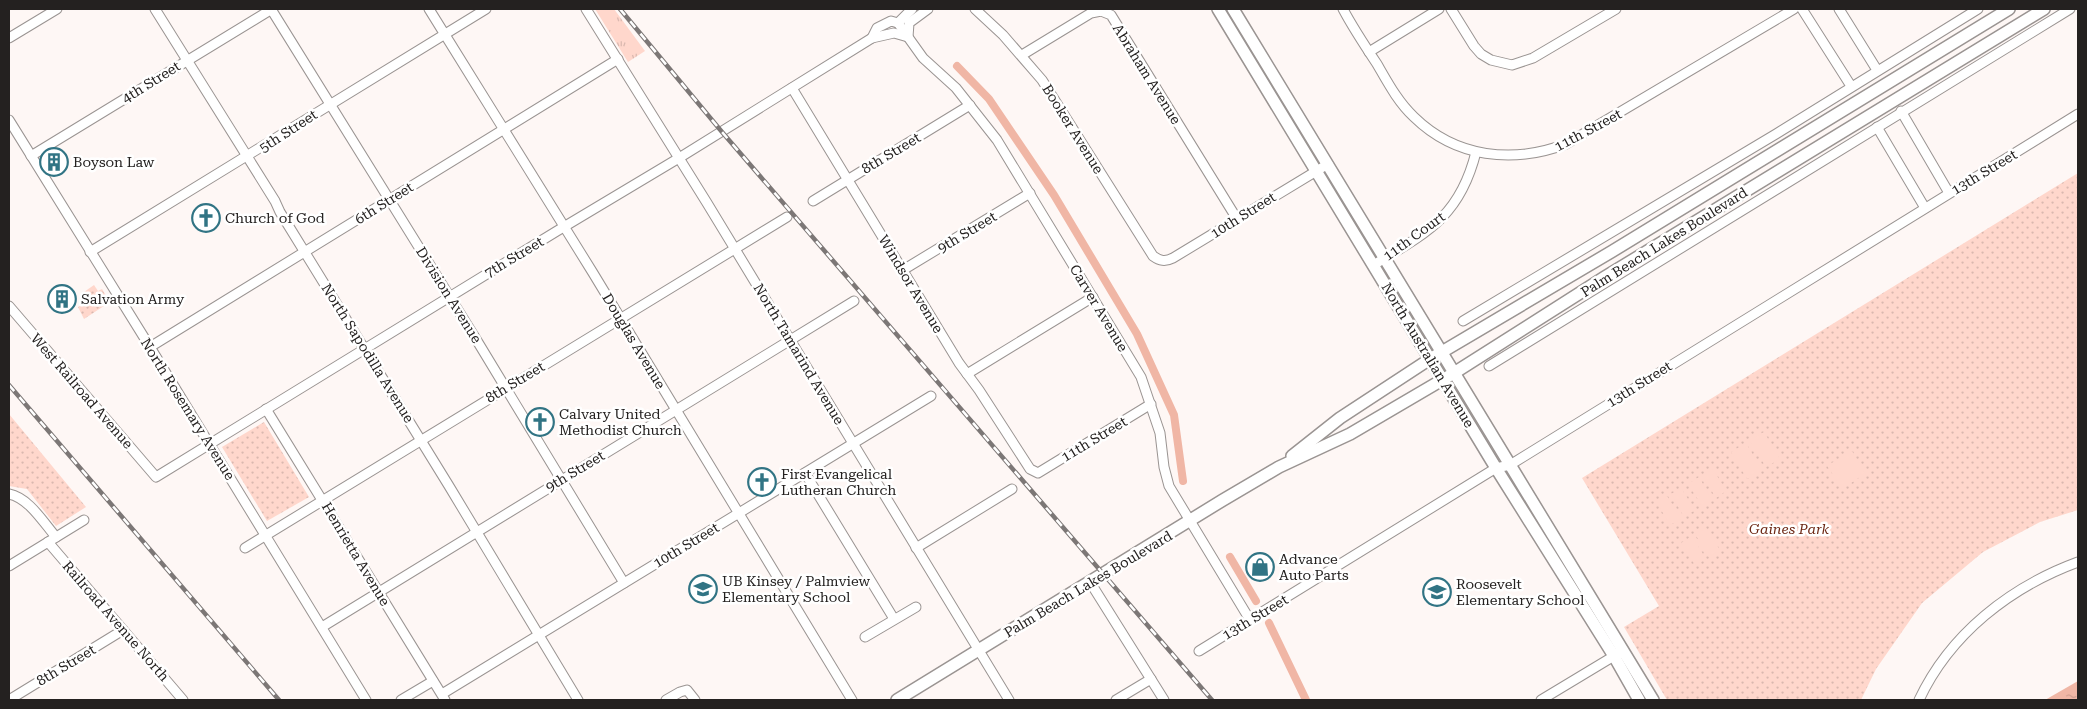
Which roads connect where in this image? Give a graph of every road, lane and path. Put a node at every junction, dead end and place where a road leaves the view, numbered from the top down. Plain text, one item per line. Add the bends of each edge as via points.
1 (57, 9) edge
2 (155, 9) edge
3 (271, 9) edge
4 (428, 9) edge
5 (486, 9) edge
6 (586, 9) edge
7 (912, 9) edge
8 (928, 9) edge
9 (975, 9) edge
10 (1218, 9) edge
11 (1233, 9) edge
12 (1343, 9) edge
13 (1439, 9) edge
14 (1451, 9) edge
15 (1616, 9) edge
16 (1794, 9) edge
17 (1802, 9) edge
18 (1839, 9) edge
19 (1978, 9) edge
20 (2009, 9) edge
21 (2044, 9) edge
22 (2070, 9) edge
23 (898, 24) junction
24 (444, 34) junction
25 (908, 37) junction
26 (9, 38) edge
27 (872, 38) junction
28 (1369, 52) junction
29 (1022, 55) junction
30 (618, 59) junction
31 (187, 60) junction
32 (1878, 70) junction
33 (1851, 86) junction
34 (792, 88) junction
35 (330, 104) junction
36 (970, 105) junction
37 (1901, 111) junction
38 (2078, 114) edge
39 (9, 120) edge
40 (1876, 127) junction
41 (503, 129) junction
42 (1776, 134) junction
43 (1784, 146) junction
44 (1476, 152) junction
45 (31, 156) junction
46 (247, 157) junction
47 (680, 158) junction
48 (1792, 162) junction
49 (1328, 164) junction
50 (1316, 170) junction
51 (1800, 174) junction
52 (848, 180) junction
53 (1949, 193) junction
54 (1030, 194) junction
55 (389, 199) junction
56 (813, 201) dead end
57 (1925, 208) junction
58 (787, 218) dead end
59 (1237, 219) junction
60 (1657, 224) junction
61 (563, 227) junction
62 (1603, 238) junction
63 (1667, 239) junction
64 (735, 248) junction
65 (90, 252) junction
66 (305, 252) junction
67 (1611, 252) junction
68 (1385, 258) junction
69 (1157, 259) joint
70 (1375, 264) junction
71 (904, 270) junction
72 (449, 297) junction
73 (1093, 297) junction
74 (854, 301) dead end
75 (9, 306) edge
76 (620, 318) junction
77 (1464, 321) dead end
78 (1536, 322) junction
79 (1544, 332) junction
80 (790, 340) junction
81 (150, 347) junction
82 (365, 348) junction
83 (1441, 352) junction
84 (1430, 359) junction
85 (1489, 366) dead end
86 (1454, 373) junction
87 (967, 374) junction
88 (1442, 380) junction
89 (506, 388) junction
90 (931, 396) dead end
91 (1151, 404) junction
92 (266, 408) junction
93 (676, 410) junction
94 (421, 440) junction
95 (210, 443) junction
96 (853, 444) junction
97 (1510, 465) junction
98 (1279, 467) junction
99 (1496, 468) junction
100 (805, 473) junction
101 (1038, 473) joint
102 (156, 477) joint
103 (561, 479) junction
104 (1012, 489) dead end
105 (9, 494) edge
106 (323, 500) junction
107 (738, 513) junction
108 (84, 520) dead end
109 (1190, 521) junction
110 (476, 532) junction
111 (265, 535) junction
112 (52, 540) junction
113 (244, 548) dead end
114 (916, 548) junction
115 (2078, 562) edge
116 (9, 566) edge
117 (1090, 582) junction
118 (624, 583) junction
119 (379, 592) junction
120 (916, 607) dead end
121 (894, 619) junction
122 (1250, 620) junction
123 (322, 627) junction
124 (123, 630) junction
125 (538, 636) junction
126 (865, 637) dead end
127 (979, 650) junction
128 (1199, 651) dead end
129 (1619, 653) junction
130 (1151, 679) junction
131 (433, 681) junction
132 (443, 697) edge
133 (9, 700) edge
134 (183, 700) edge
135 (366, 700) edge
136 (401, 700) edge
137 (578, 700) edge
138 (666, 700) edge
139 (695, 700) edge
140 (852, 700) edge
141 (897, 700) edge
142 (1009, 700) edge
143 (1116, 700) edge
144 (1164, 700) edge
145 (1541, 700) edge
146 (1639, 700) edge
147 (1653, 700) edge
148 (1919, 700) edge

1 - 26 street
2 - 31 street, North Sapodilla Avenue
3 - 31 street, 4th Street
3 - 35 street, Division Avenue
4 - 24 street, Douglas Avenue
5 - 24 street, 5th Street
6 - 30 street, North Tamarind Avenue
7 - 23 street
8 - 25 street via 909,23
9 - 29 street, Booker Avenue
10 - 50 main road, North Australian Avenue
11 - 49 main road, North Australian Avenue
12 - 28 street
13 - 28 street
14 - 15 street via 1477,50 1491,60 1512,65 1533,58
16 - 44 street, 11th Street via 1566,144 1516,156
17 - 33 street
18 - 32 street
19 - 32 street
20 - 43 main road, Palm Beach Lakes Boulevard
21 - 48 main road, Palm Beach Lakes Boulevard
22 - 37 street
23 - 25 street, Carver Avenue
23 - 27 street, 7th Street via 891,21 877,28
24 - 35 street, 5th Street
24 - 41 street, Douglas Avenue
25 - 27 street, 7th Street via 894,33
25 - 36 street, Carver Avenue via 923,58
27 - 34 street, 7th Street
28 - 44 street, 11th Street via 1414,118 1452,144
29 - 59 street, Abraham Avenue via 1091,13 1102,11 1111,15
29 - 69 street, Booker Avenue via 1058,102
30 - 41 street, 6th Street
30 - 47 street, North Tamarind Avenue
31 - 45 street, 4th Street
31 - 46 street, North Sapodilla Avenue
32 - 33 street
33 - 42 street
34 - 47 street, 7th Street
34 - 52 street, Windsor Avenue
35 - 46 street, 5th Street
35 - 55 street, Division Avenue
36 - 52 street, 8th Street
36 - 54 street, Carver Avenue via 997,140
37 - 40 street
37 - 53 street
38 - 53 street, 13th Street
39 - 45 street, North Rosemary Avenue
40 - 51 street
40 - 57 street
41 - 55 street, 6th Street
41 - 61 street, Douglas Avenue
42 - 43 street
42 - 62 street
43 - 60 main road, Palm Beach Lakes Boulevard
44 - 68 street, 11th Court via 1463,192 1447,213
45 - 65 street, North Rosemary Avenue
46 - 65 street, 5th Street
46 - 66 street, North Sapodilla Avenue
47 - 61 street, 7th Street
47 - 64 street, North Tamarind Avenue
48 - 51 street
48 - 63 main road, Palm Beach Lakes Boulevard
49 - 50 street, 10th Street
49 - 68 main road, North Australian Avenue
50 - 59 street, 10th Street
50 - 70 main road, North Australian Avenue
51 - 79 street
52 - 56 street, 8th Street
52 - 71 street, Windsor Avenue
53 - 57 street, 13th Street
54 - 71 street, 9th Street
54 - 73 street, Carver Avenue
55 - 66 street, 6th Street
55 - 72 street, Division Avenue
57 - 97 street, 13th Street
58 - 64 street, 8th Street
59 - 69 street, 10th Street via 1173,258
60 - 63 main road
60 - 67 main road, Palm Beach Lakes Boulevard
61 - 72 street, 7th Street
61 - 76 street, Douglas Avenue
62 - 67 street
62 - 77 street
63 - 78 main road, Palm Beach Lakes Boulevard
64 - 76 street, 8th Street
64 - 80 street, North Tamarind Avenue
65 - 81 street, North Rosemary Avenue
66 - 81 street, 6th Street
66 - 82 street, North Sapodilla Avenue
67 - 83 main road, Palm Beach Lakes Boulevard
68 - 70 street, 11th Court
68 - 83 main road, North Australian Avenue
70 - 84 main road, North Australian Avenue
71 - 87 street, Windsor Avenue
72 - 82 street, 7th Street
72 - 89 street, Division Avenue
73 - 87 street
73 - 91 street, Carver Avenue via 1141,377
74 - 80 street, 9th Street
75 - 102 street, West Railroad Avenue
76 - 89 street, 8th Street
76 - 93 street, Douglas Avenue
78 - 79 street
78 - 86 main road, Palm Beach Lakes Boulevard
79 - 85 street
80 - 93 street, 9th Street
80 - 96 street, North Tamarind Avenue
81 - 95 street, North Rosemary Avenue
82 - 92 street, 7th Street
82 - 94 street, North Sapodilla Avenue
83 - 84 main road, Palm Beach Lakes Boulevard
83 - 86 main road, North Australian Avenue
84 - 88 main road, North Australian Avenue
84 - 98 main road, Palm Beach Lakes Boulevard via 1340,418
86 - 88 main road, Palm Beach Lakes Boulevard
86 - 97 main road, North Australian Avenue
87 - 101 street, Windsor Avenue via 1030,469
88 - 98 main road, Palm Beach Lakes Boulevard via 1350,434
88 - 99 main road, North Australian Avenue
89 - 94 street, 8th Street
89 - 103 street, Division Avenue
90 - 96 street, 10th Street
91 - 101 street, 11th Street
91 - 109 street, Carver Avenue via 1160,433 1166,478
92 - 95 street, 7th Street
92 - 106 street, Henrietta Avenue
93 - 103 street, 9th Street
93 - 107 street, Douglas Avenue
94 - 106 street, 8th Street
94 - 110 street, North Sapodilla Avenue
95 - 102 street, 7th Street
95 - 111 street, North Rosemary Avenue
96 - 100 street, 10th Street
96 - 114 street, North Tamarind Avenue
97 - 99 street, 13th Street
97 - 129 main road, North Australian Avenue
98 - 109 main road, Palm Beach Lakes Boulevard
99 - 122 street, 13th Street
99 - 129 main road, North Australian Avenue
100 - 107 street, 10th Street
100 - 121 street
103 - 110 street, 9th Street
103 - 118 street, Division Avenue
104 - 114 street
105 - 112 street via 26,503
106 - 111 street, 8th Street
106 - 119 street, Henrietta Avenue
107 - 118 street, 10th Street
107 - 140 street, Douglas Avenue
108 - 112 street
109 - 117 main road, Palm Beach Lakes Boulevard
109 - 122 street, Carver Avenue
110 - 119 street, 9th Street
110 - 125 street, North Sapodilla Avenue
111 - 113 street, 8th Street
111 - 123 street, North Rosemary Avenue
112 - 116 street
112 - 124 street, Railroad Avenue North
114 - 127 street, North Tamarind Avenue
115 - 148 street via 2023,588 1987,613 1946,656
117 - 127 main road, Palm Beach Lakes Boulevard
117 - 130 street
118 - 125 street, 10th Street
119 - 123 street, 9th Street
119 - 131 street, Henrietta Avenue
120 - 121 street
121 - 126 street
122 - 128 street, 13th Street
123 - 135 street, North Rosemary Avenue
124 - 133 street, 8th Street
124 - 134 street, Railroad Avenue North
125 - 132 street, 10th Street
125 - 137 street, North Sapodilla Avenue
127 - 141 main road, Palm Beach Lakes Boulevard
127 - 142 street, North Tamarind Avenue
129 - 145 street
129 - 146 main road, North Australian Avenue
129 - 147 main road, North Australian Avenue
130 - 143 street
130 - 144 street
131 - 132 street, Henrietta Avenue
131 - 136 street
138 - 139 street via 687,690

